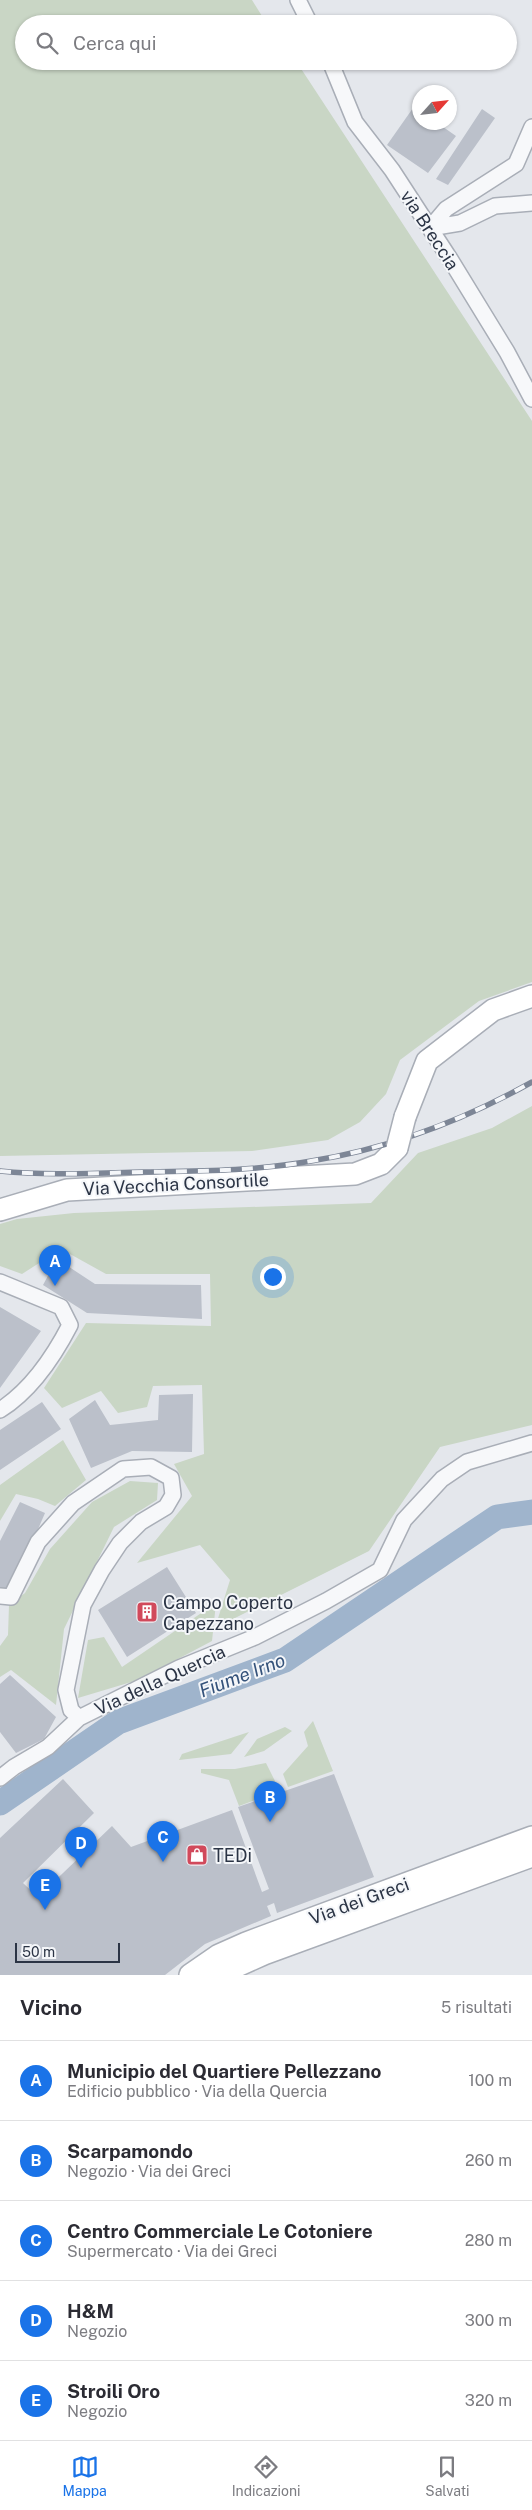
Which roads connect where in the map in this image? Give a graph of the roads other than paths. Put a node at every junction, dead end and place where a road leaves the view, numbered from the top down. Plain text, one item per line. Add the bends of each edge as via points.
1 (298, 0) edge
2 (306, 15) edge
3 (334, 70) edge
4 (532, 127) edge
5 (532, 203) edge
6 (430, 228) junction
7 (532, 399) edge
8 (532, 996) edge
9 (0, 1210) edge
10 (0, 1282) edge
11 (0, 1410) edge
12 (532, 1443) edge
13 (0, 1596) edge
14 (78, 1718) junction
15 (0, 1778) edge
16 (532, 1837) edge
17 (532, 1856) edge
18 (190, 1975) edge
19 (217, 1975) edge

1 - 2 street
3 - 6 street, via Breccia via 354,122 392,170
4 - 6 street via 516,164 446,209
5 - 6 street via 495,206 460,223
6 - 7 street, via Breccia via 507,352
8 - 9 main road, Via Vecchia Consortile, bridge via 493,1010 427,1061 397,1148 381,1164 355,1174 67,1190
10 - 11 street via 61,1307 70,1325 61,1343 33,1379
12 - 14 street, Via della Quercia via 467,1462 442,1479 404,1520 380,1570 256,1637 179,1668
13 - 14 street, Via della Quercia via 11,1597 38,1542 74,1502 114,1474 123,1468 151,1467 171,1478 173,1495 166,1507 141,1522 120,1543 83,1605 66,1690 71,1710
14 - 15 street via 48,1747
16 - 18 main road, Via dei Greci via 218,1954
17 - 19 main road, Via dei Greci via 264,1954

